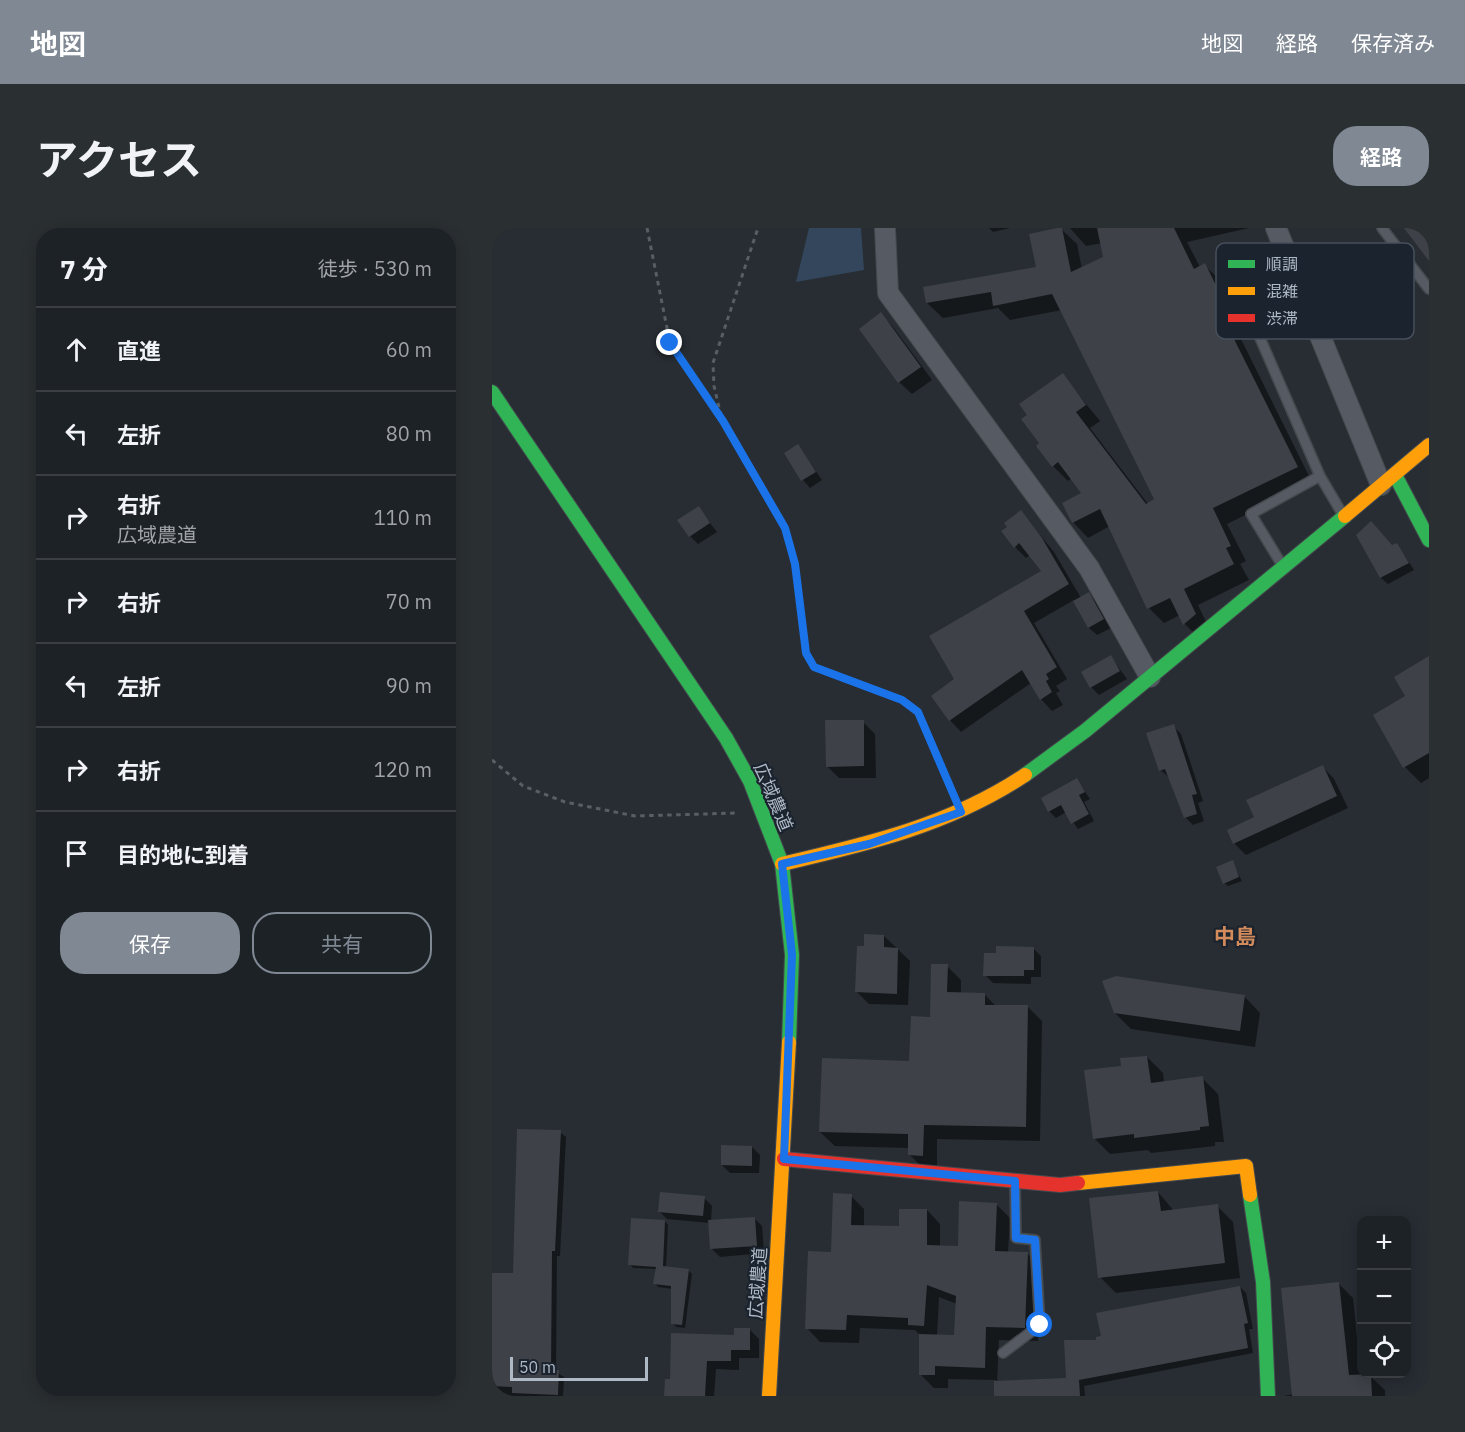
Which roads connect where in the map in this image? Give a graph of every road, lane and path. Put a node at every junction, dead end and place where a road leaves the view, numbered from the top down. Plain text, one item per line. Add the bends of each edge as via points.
1 (647, 228) edge
2 (758, 228) edge
3 (885, 228) edge
4 (1276, 228) edge
5 (1382, 228) edge
6 (1283, 243) edge
7 (1394, 243) edge
8 (1414, 270) edge
9 (1429, 289) edge
10 (1260, 339) edge
11 (1325, 339) edge
12 (492, 392) edge
13 (723, 421) junction
14 (1429, 445) edge
15 (1320, 476) junction
16 (1388, 480) junction
17 (1344, 516) junction
18 (1429, 540) edge
19 (1283, 567) junction
20 (1150, 678) junction
21 (492, 760) edge
22 (762, 812) junction
23 (961, 812) junction
24 (782, 864) junction
25 (784, 1159) junction
26 (1015, 1181) junction
27 (1003, 1353) dead end
28 (769, 1396) edge
29 (1269, 1396) edge

1 - 13 path via 670,343
2 - 13 path via 713,363
3 - 20 street via 888,293 1089,568
4 - 6 street
5 - 7 lane
8 - 9 lane
10 - 15 lane
11 - 16 street
12 - 22 street, 広域農道 via 726,738
13 - 23 path via 785,528 795,564 806,653 814,667 902,700 918,712
14 - 16 street
15 - 17 lane
15 - 19 lane via 1251,513
16 - 17 street
16 - 18 street
17 - 19 street
19 - 20 street
20 - 23 street via 1021,777
21 - 22 path via 523,786 565,802 634,816
22 - 24 street, 広域農道
23 - 24 street via 869,844
24 - 25 street, 広域農道 via 792,955
25 - 26 street
25 - 28 street, 広域農道
26 - 27 lane via 1016,1238 1035,1240 1040,1325
26 - 29 street via 1060,1185 1246,1166 1263,1282

